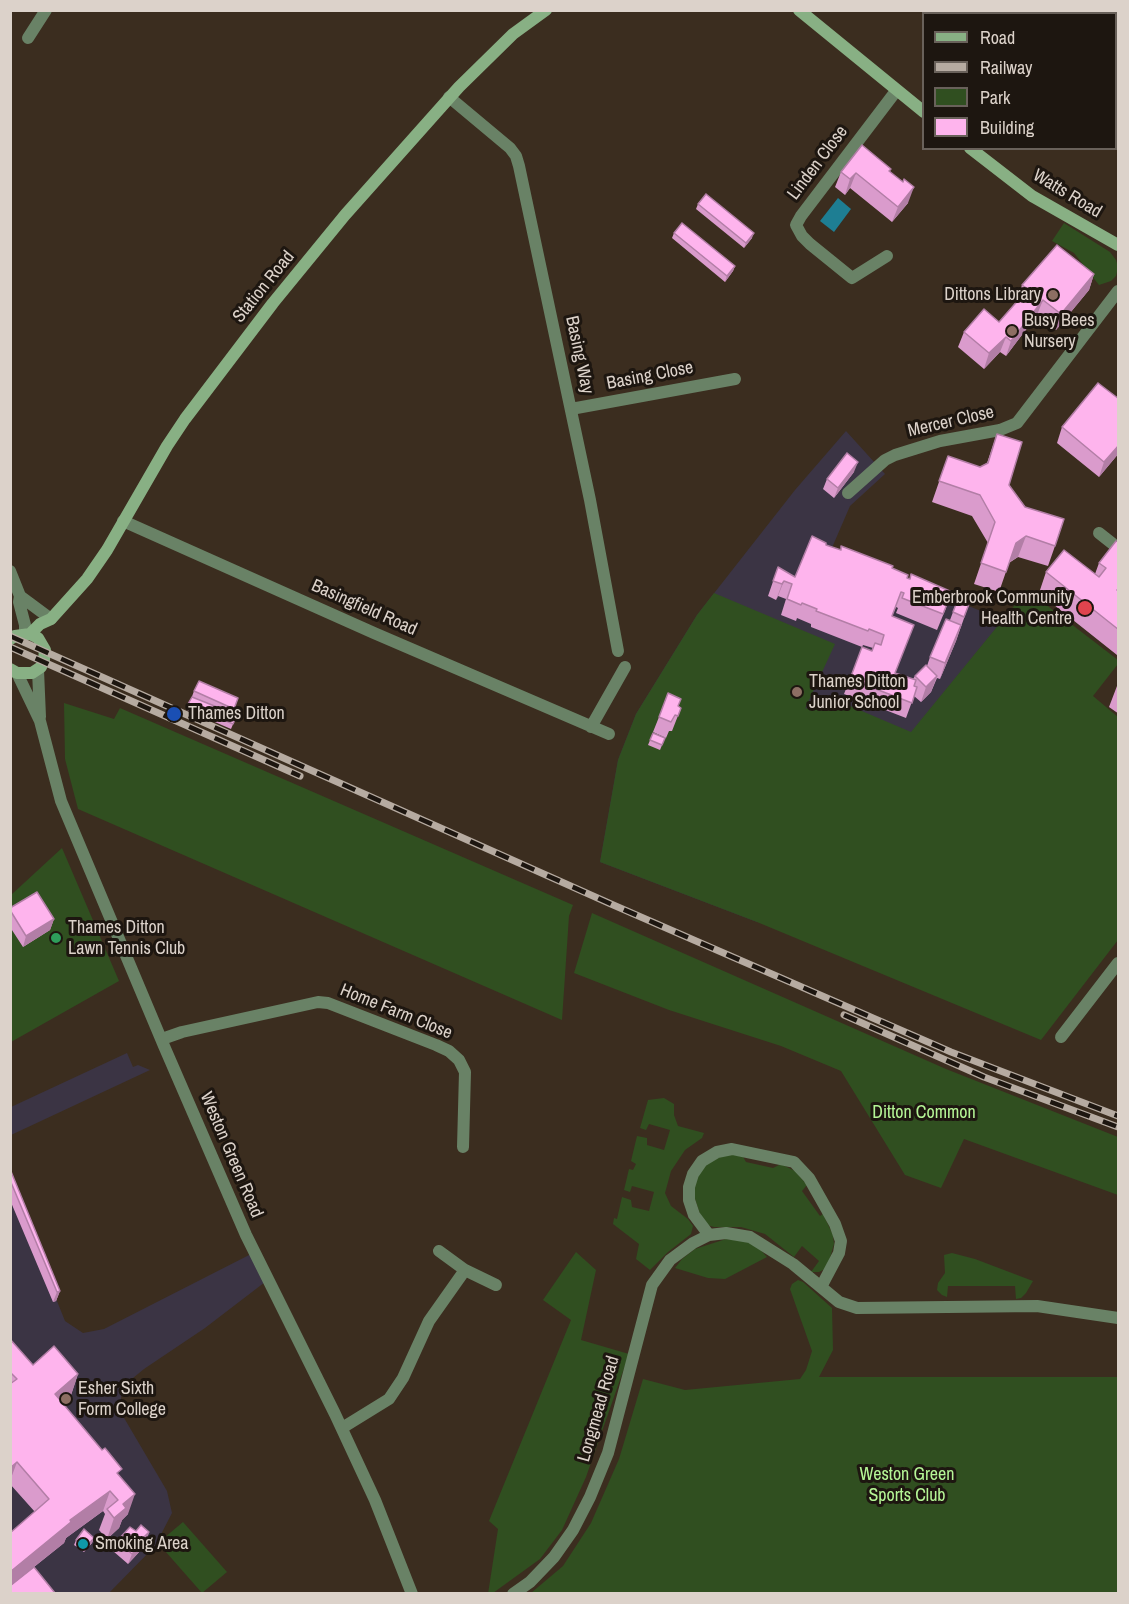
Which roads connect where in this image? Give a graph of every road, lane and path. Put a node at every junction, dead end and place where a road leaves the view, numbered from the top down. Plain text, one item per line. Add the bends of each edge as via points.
1 (46, 10) edge
2 (546, 10) edge
3 (799, 10) edge
4 (28, 39) dead end
5 (896, 91) junction
6 (449, 98) junction
7 (922, 110) edge
8 (973, 150) edge
9 (1119, 245) edge
10 (887, 256) dead end
11 (1119, 291) edge
12 (735, 379) dead end
13 (571, 409) junction
14 (848, 493) dead end
15 (123, 521) junction
16 (1099, 533) dead end
17 (1119, 548) edge
18 (10, 571) edge
19 (20, 597) junction
20 (51, 619) junction
21 (28, 633) junction
22 (10, 639) edge
23 (43, 643) junction
24 (618, 651) dead end
25 (625, 667) dead end
26 (38, 670) junction
27 (14, 671) edge
28 (40, 721) junction
29 (591, 727) junction
30 (609, 734) dead end
31 (1118, 964) edge
32 (1060, 1037) dead end
33 (162, 1039) junction
34 (463, 1147) dead end
35 (709, 1235) junction
36 (439, 1251) dead end
37 (465, 1270) junction
38 (496, 1285) dead end
39 (821, 1287) junction
40 (1119, 1318) edge
41 (342, 1428) junction
42 (412, 1593) edge
43 (513, 1593) edge

1 - 4 street
2 - 6 main road, Station Road via 495,50
3 - 5 main road
5 - 7 main road
5 - 10 street, Linden Close via 796,225 810,244 852,278
6 - 13 street, Basing Way via 516,156
6 - 15 main road, Station Road via 345,215 209,385 166,446
8 - 9 main road, Watts Road via 1032,196
11 - 14 street, Mercer Close via 1017,423 895,455
12 - 13 street, Basing Close
13 - 24 street, Basing Way
15 - 20 main road, Station Road via 87,579
15 - 29 street, Basingfield Road
16 - 17 street
18 - 19 street
19 - 20 street
19 - 21 street
20 - 21 main road, Station Road
20 - 23 main road, Station Road
21 - 22 main road, Station Road
21 - 23 main road
23 - 26 main road, Station Road via 44,660
25 - 29 street
26 - 27 main road via 27,675
26 - 28 street, Weston Green Road
27 - 28 street, Weston Green Road
28 - 33 street, Weston Green Road via 61,801
29 - 30 street, Basingfield Road
31 - 32 street
33 - 34 street, Home Farm Close via 318,1002 328,1003 436,1045 459,1060 465,1071
33 - 41 street, Weston Green Road via 246,1235
35 - 39 street via 750,1237
35 - 39 street via 694,1215 689,1200 693,1174 702,1161 732,1149 794,1162 814,1187 836,1224 841,1241
35 - 43 street, Longmead Road via 670,1260 652,1286 608,1453 590,1497 554,1557
36 - 37 street
37 - 38 street
37 - 41 street via 429,1321 389,1399
39 - 40 street via 839,1302 857,1308 1037,1306
41 - 42 street, Weston Green Road

